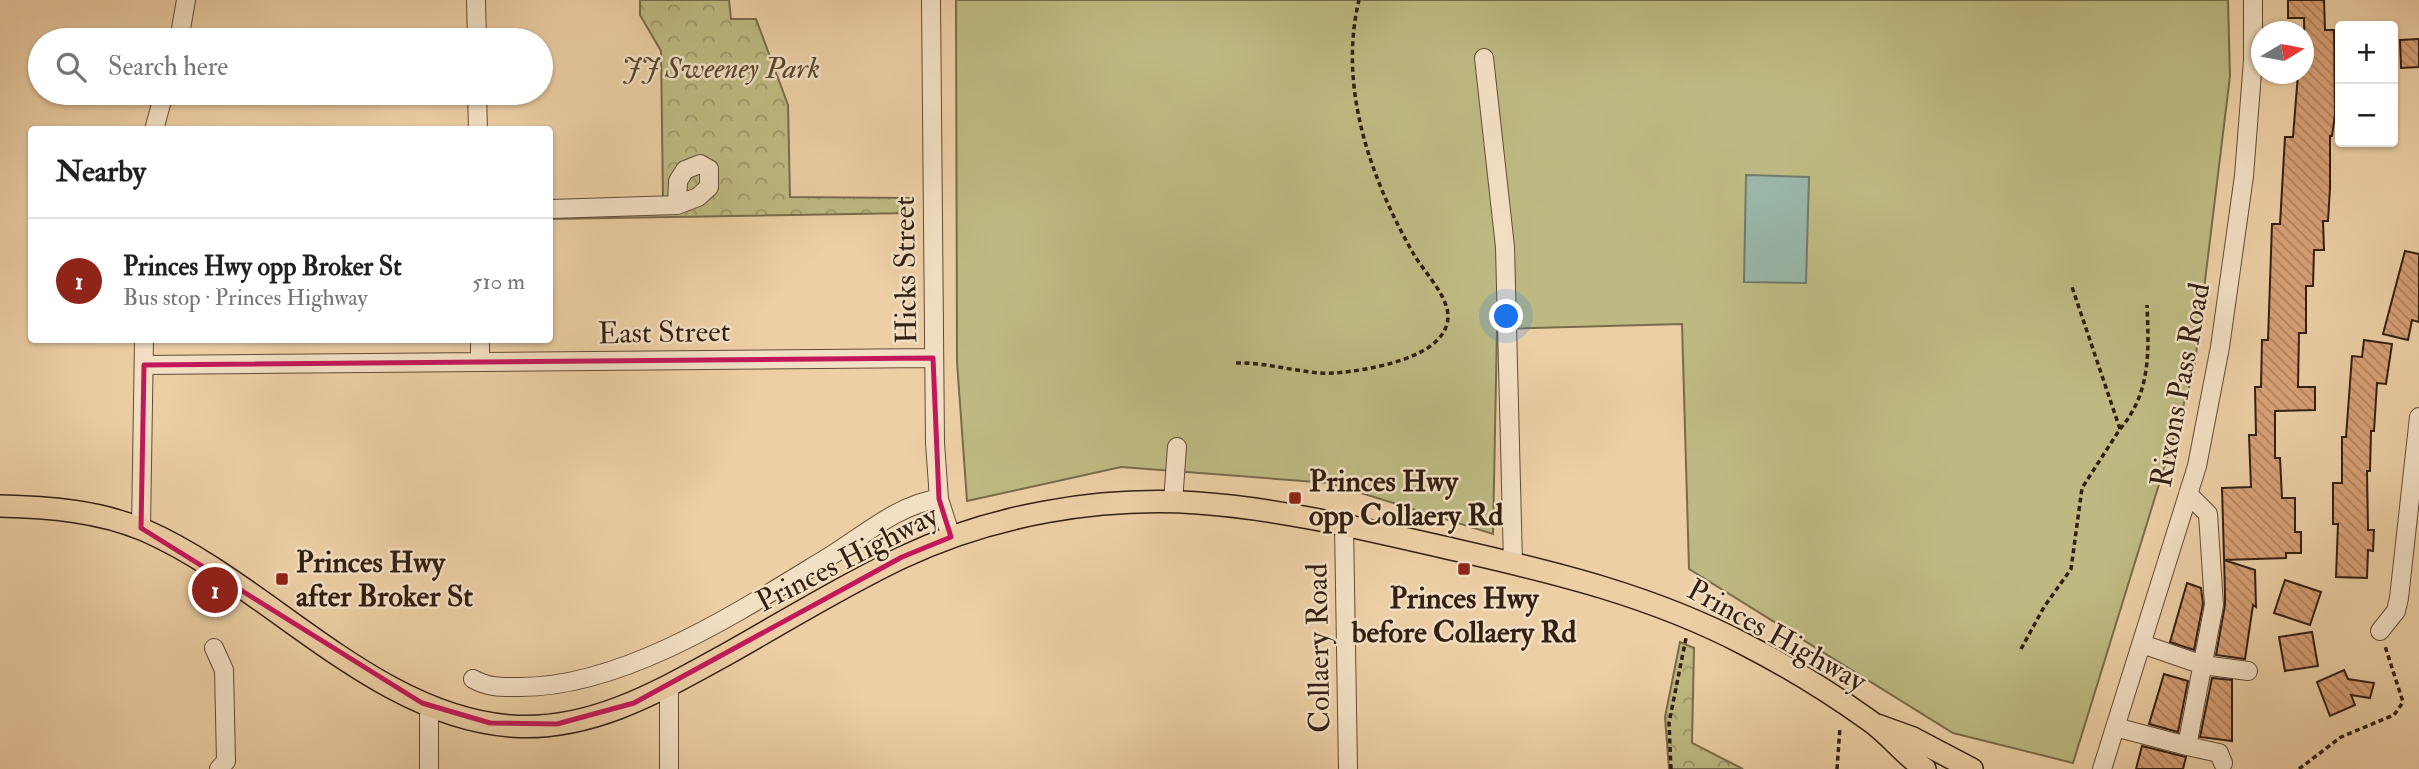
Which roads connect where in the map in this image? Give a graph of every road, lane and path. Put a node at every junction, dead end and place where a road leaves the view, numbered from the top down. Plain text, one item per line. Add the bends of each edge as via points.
1 (186, 0) edge
2 (476, 0) edge
3 (931, 0) edge
4 (1359, 0) edge
5 (2253, 0) edge
6 (181, 28) edge
7 (477, 28) edge
8 (1484, 58) dead end
9 (161, 105) edge
10 (477, 105) edge
11 (155, 126) edge
12 (478, 126) edge
13 (677, 205) dead end
14 (553, 209) edge
15 (2073, 287) dead end
16 (2147, 305) dead end
17 (144, 343) edge
18 (480, 343) edge
19 (933, 358) junction
20 (480, 362) junction
21 (1236, 363) dead end
22 (144, 365) junction
23 (2419, 417) edge
24 (2120, 429) junction
25 (1177, 447) dead end
26 (2188, 494) junction
27 (939, 499) junction
28 (1173, 502) junction
29 (0, 506) edge
30 (1344, 525) junction
31 (141, 528) junction
32 (951, 537) junction
33 (1513, 563) junction
34 (2380, 631) joint
35 (1686, 638) dead end
36 (2142, 644) junction
37 (214, 648) dead end
38 (2021, 649) dead end
39 (2203, 666) junction
40 (2248, 671) dead end
41 (473, 679) dead end
42 (669, 686) junction
43 (429, 705) junction
44 (1875, 725) junction
45 (1840, 727) dead end
46 (2115, 727) junction
47 (2187, 746) junction
48 (2223, 763) dead end
49 (219, 769) edge
50 (429, 769) edge
51 (669, 769) edge
52 (1348, 769) edge
53 (1671, 769) edge
54 (1837, 769) edge
55 (1925, 769) edge
56 (1972, 769) edge
57 (2102, 769) edge
58 (2299, 769) edge

1 - 6 street
2 - 7 street
3 - 19 street, Hicks Street
4 - 21 path via 1353,57 1356,116 1406,241 1446,307 1445,327 1424,351 1365,369 1333,373
5 - 26 street, Rixons Pass Road via 2244,176 2220,346
8 - 33 street via 1505,247
9 - 11 street
10 - 12 street
13 - 14 street
15 - 24 path
16 - 24 path via 2147,372 2134,412
17 - 22 street
18 - 20 street
19 - 20 street, East Street
19 - 27 street, Hicks Street
20 - 22 street, East Street
22 - 31 street
23 - 34 street via 2399,598 2396,611
24 - 38 path via 2082,488 2071,569
25 - 28 street
26 - 36 street, Rixons Pass Road
26 - 39 street via 2208,514 2214,605
27 - 32 street, Hicks Street
27 - 41 street via 920,501 651,656 567,684 495,687
28 - 30 main road, Princes Highway via 1229,506
28 - 32 main road, Princes Highway via 1079,508
29 - 31 main road, Princes Highway via 61,509
30 - 33 main road, Princes Highway
30 - 52 street, Collaery Road
31 - 43 main road, Princes Highway via 211,567 391,687
32 - 42 main road, Princes Highway via 873,573
33 - 44 main road, Princes Highway via 1604,586 1692,619 1747,645
34 - 58 path via 2403,702 2395,715 2341,737
35 - 53 path via 1669,723
36 - 39 street
36 - 46 street, Rixons Pass Road
37 - 49 street via 225,678 226,761
39 - 40 street
39 - 47 street
42 - 43 main road, Princes Highway via 591,717 532,727 470,720
42 - 51 street
43 - 50 street
44 - 55 main road, Princes Highway
44 - 56 main road, Princes Highway via 1913,738
45 - 54 path
46 - 47 street
46 - 57 street, Rixons Pass Road
47 - 48 street via 2219,753

